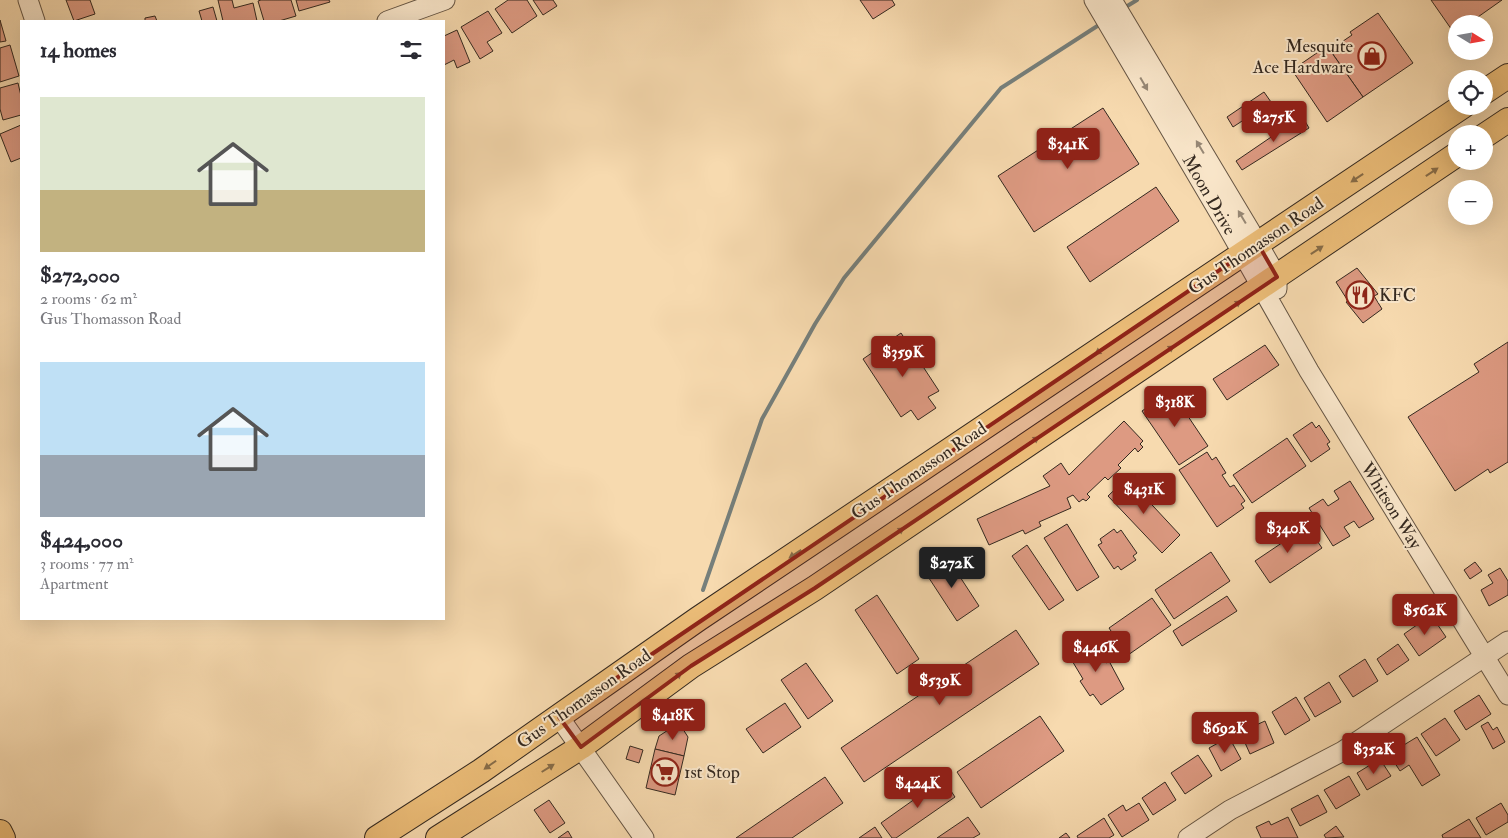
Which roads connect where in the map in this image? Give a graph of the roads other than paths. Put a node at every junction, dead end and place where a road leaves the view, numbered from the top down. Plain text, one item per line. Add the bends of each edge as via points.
1 (28, 0) edge
2 (446, 0) edge
3 (1102, 3) edge
4 (35, 20) edge
5 (390, 20) edge
6 (1508, 76) edge
7 (1493, 86) edge
8 (1450, 115) edge
9 (1508, 120) edge
10 (1493, 130) edge
11 (1448, 160) edge
12 (1250, 249) junction
13 (1269, 282) junction
14 (1277, 314) joint
15 (836, 527) junction
16 (858, 560) junction
17 (1508, 641) edge
18 (1486, 656) junction
19 (1508, 695) edge
20 (559, 717) junction
21 (581, 747) junction
22 (0, 832) edge
23 (3, 838) edge
24 (376, 838) edge
25 (438, 838) edge
26 (644, 838) edge
27 (1188, 838) edge

1 - 4 street
2 - 5 street
3 - 12 street, Moon Drive via 1126,38
6 - 7 main road
8 -> 12 main road, Gus Thomasson Road
9 - 10 main road
13 -> 11 main road, Gus Thomasson Road
12 - 13 street, Moon Drive
12 -> 15 main road, Gus Thomasson Road
13 - 14 street, Moon Drive
16 -> 13 main road, Gus Thomasson Road
14 - 18 street, Whitson Way via 1456,613
15 - 16 main road
15 -> 20 main road, Gus Thomasson Road
21 -> 16 main road, Gus Thomasson Road via 691,666
17 - 18 street
18 - 19 street, Whitson Way
18 - 27 street via 1343,751 1230,810
20 - 21 street
20 -> 24 main road, Gus Thomasson Road via 481,772
25 -> 21 main road, Gus Thomasson Road
21 - 26 street
22 - 23 main road

